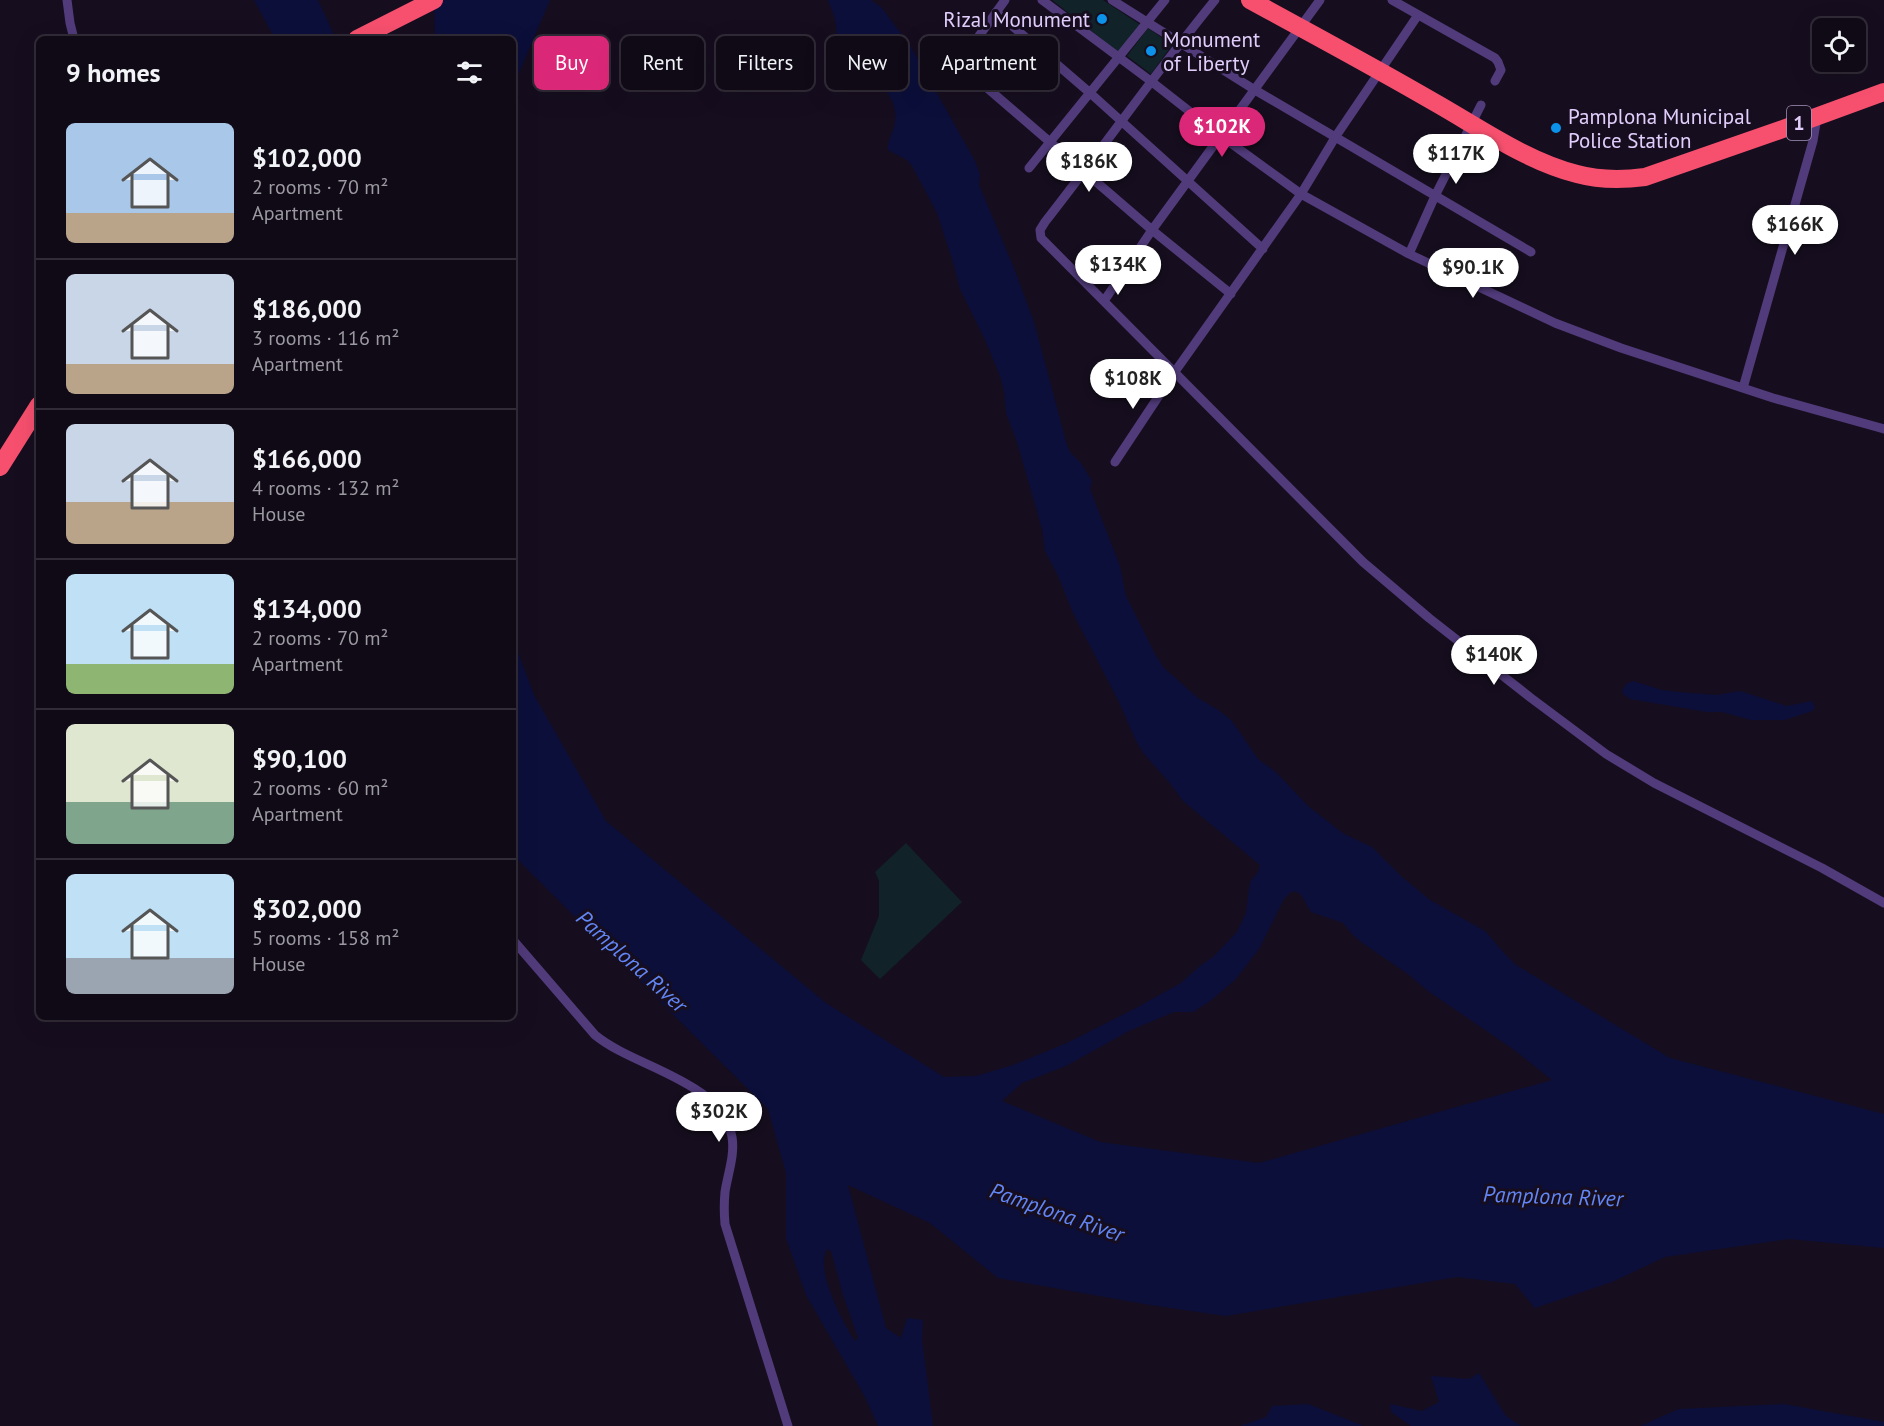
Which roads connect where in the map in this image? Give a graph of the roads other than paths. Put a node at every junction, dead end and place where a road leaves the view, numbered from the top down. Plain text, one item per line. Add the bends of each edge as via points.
1 (67, 0) edge
2 (434, 0) edge
3 (1005, 0) edge
4 (1041, 0) edge
5 (1112, 0) edge
6 (1165, 0) edge
7 (1215, 0) edge
8 (1250, 0) edge
9 (1320, 0) edge
10 (1392, 0) edge
11 (996, 12) junction
12 (1418, 15) junction
13 (1146, 23) junction
14 (1300, 27) junction
15 (73, 36) edge
16 (363, 36) edge
17 (1179, 44) junction
18 (1118, 57) junction
19 (1381, 72) junction
20 (1495, 81) dead end
21 (1152, 82) junction
22 (1255, 90) junction
23 (1089, 92) junction
24 (1884, 92) edge
25 (1481, 105) dead end
26 (1817, 117) junction
27 (1121, 121) junction
28 (1471, 123) junction
29 (1221, 136) junction
30 (1336, 136) junction
31 (1050, 142) junction
32 (1029, 168) dead end
33 (1085, 171) junction
34 (1188, 182) junction
35 (1301, 194) junction
36 (1436, 196) junction
37 (1152, 230) junction
38 (1263, 249) junction
39 (1531, 252) dead end
40 (1409, 254) junction
41 (1231, 294) junction
42 (1104, 301) junction
43 (1174, 373) junction
44 (1743, 388) junction
45 (36, 410) edge
46 (1884, 429) edge
47 (1115, 462) dead end
48 (0, 467) edge
49 (1884, 903) edge
50 (516, 943) edge
51 (788, 1426) edge

1 - 15 street
2 - 16 highway
3 - 11 street
4 - 18 street
5 - 13 street
6 - 13 street
7 - 17 street
8 - 14 highway, 1
9 - 14 street
10 - 12 street
11 - 23 street
11 - 31 street via 963,57 962,66
12 - 19 street
12 - 20 street via 1495,58 1501,70
13 - 17 street
13 - 18 street
14 - 19 highway, 1
14 - 22 street
17 - 21 street
17 - 22 street
18 - 21 street
18 - 23 street
19 - 28 highway, 1
19 - 30 street
21 - 27 street
21 - 29 street
22 - 29 street
22 - 30 street
23 - 27 street
23 - 31 street
24 - 26 highway, 1
25 - 28 street
26 - 28 highway, 1 via 1670,169 1625,180 1579,175 1548,165
26 - 44 street
27 - 33 street
27 - 34 street
28 - 36 street
29 - 34 street
29 - 35 street
30 - 35 street
30 - 36 street
31 - 32 street
31 - 33 street
33 - 37 street
33 - 42 street via 1040,234
34 - 37 street
34 - 38 street
35 - 38 street
35 - 40 street
36 - 39 street
36 - 40 street
37 - 41 street
37 - 42 street
38 - 41 street
40 - 44 street via 1555,323
41 - 43 street
42 - 43 street
43 - 47 street
43 - 49 street via 1363,562 1540,705 1606,754 1654,783
44 - 46 street
45 - 48 highway
50 - 51 street via 595,1035 623,1054 689,1085 710,1100 728,1123 733,1150 724,1200 725,1224

